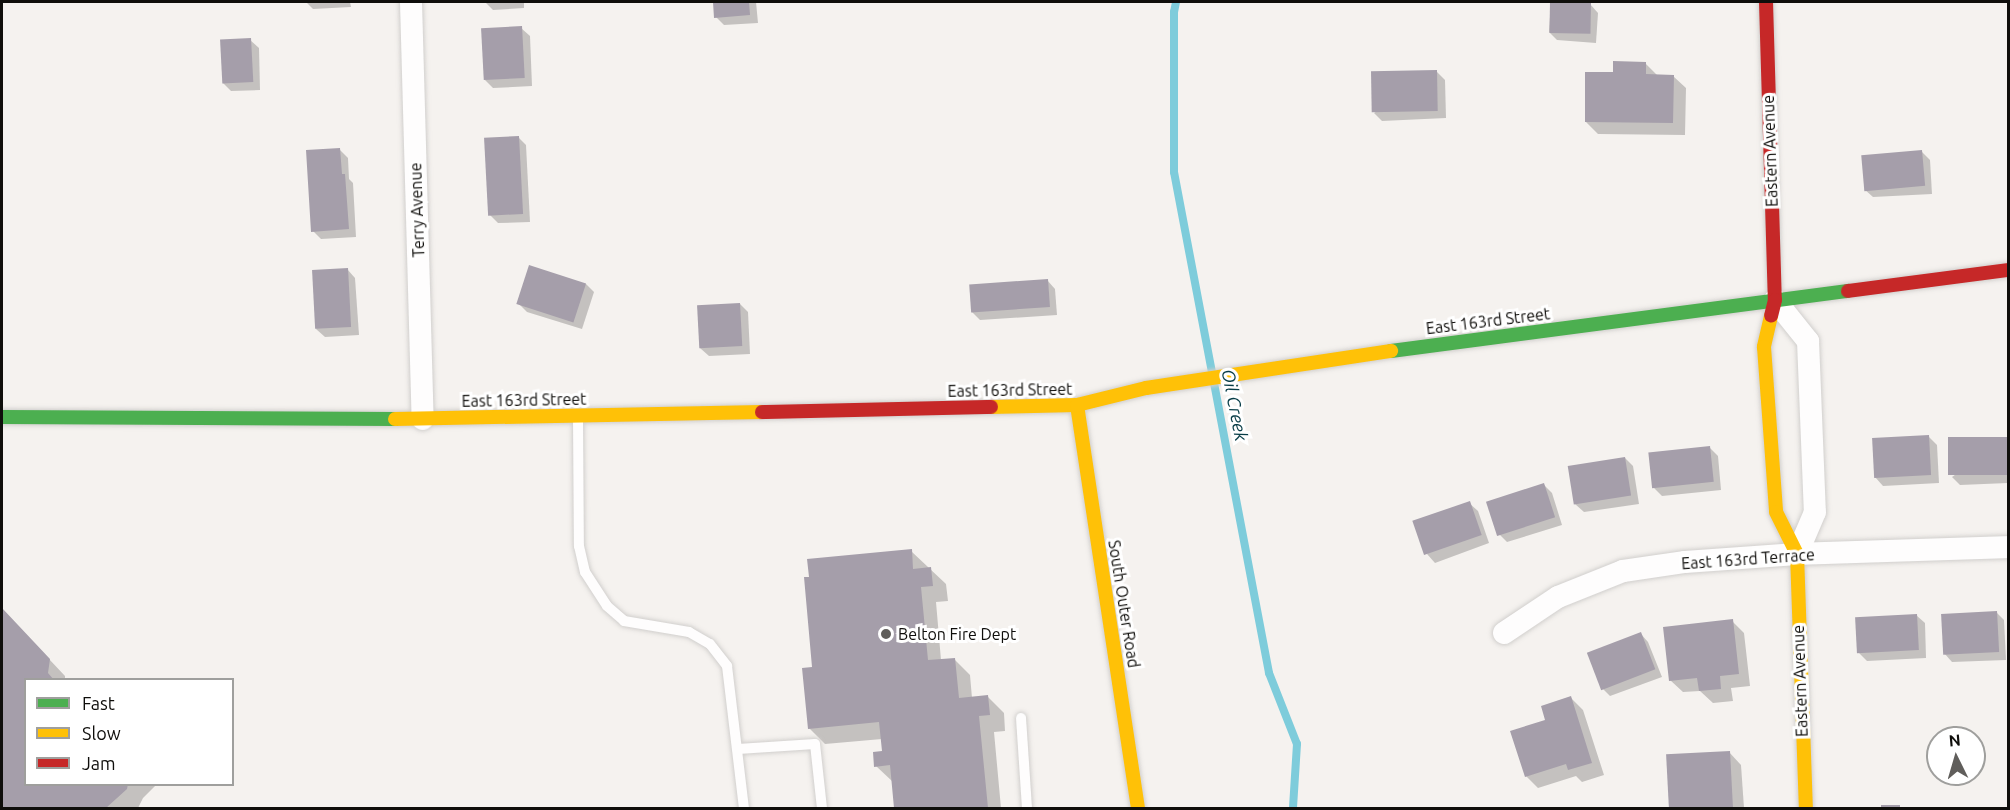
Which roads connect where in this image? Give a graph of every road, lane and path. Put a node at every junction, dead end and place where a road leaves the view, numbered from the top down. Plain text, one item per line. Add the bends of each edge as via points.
1 (411, 2) edge
2 (1766, 2) edge
3 (2008, 270) edge
4 (1775, 300) junction
5 (1077, 405) junction
6 (578, 415) junction
7 (2, 417) edge
8 (423, 418) junction
9 (2008, 547) edge
10 (1797, 554) junction
11 (1504, 633) dead end
12 (1021, 718) dead end
13 (738, 749) junction
14 (744, 808) edge
15 (822, 808) edge
16 (1028, 808) edge
17 (1138, 808) edge
18 (1806, 808) edge

1 - 8 street, Terry Avenue
2 - 4 street, Eastern Avenue
3 - 4 street, East 163rd Street
4 - 5 street, East 163rd Street via 1297,363 1146,388
4 - 10 street, Eastern Avenue via 1764,347 1776,512
4 - 10 street, Eastern Avenue via 1808,342 1815,512
5 - 6 street, East 163rd Street
5 - 17 street, South Outer Road
6 - 8 street, East 163rd Street
6 - 13 lane via 579,546 585,572 607,606 624,621 689,632 710,644 728,666
7 - 8 street, East 163rd Street
9 - 10 street, East 163rd Terrace
10 - 11 street, East 163rd Terrace via 1685,562 1623,572 1558,597
10 - 18 street, Eastern Avenue
12 - 16 lane
13 - 14 lane
13 - 15 lane via 815,744

